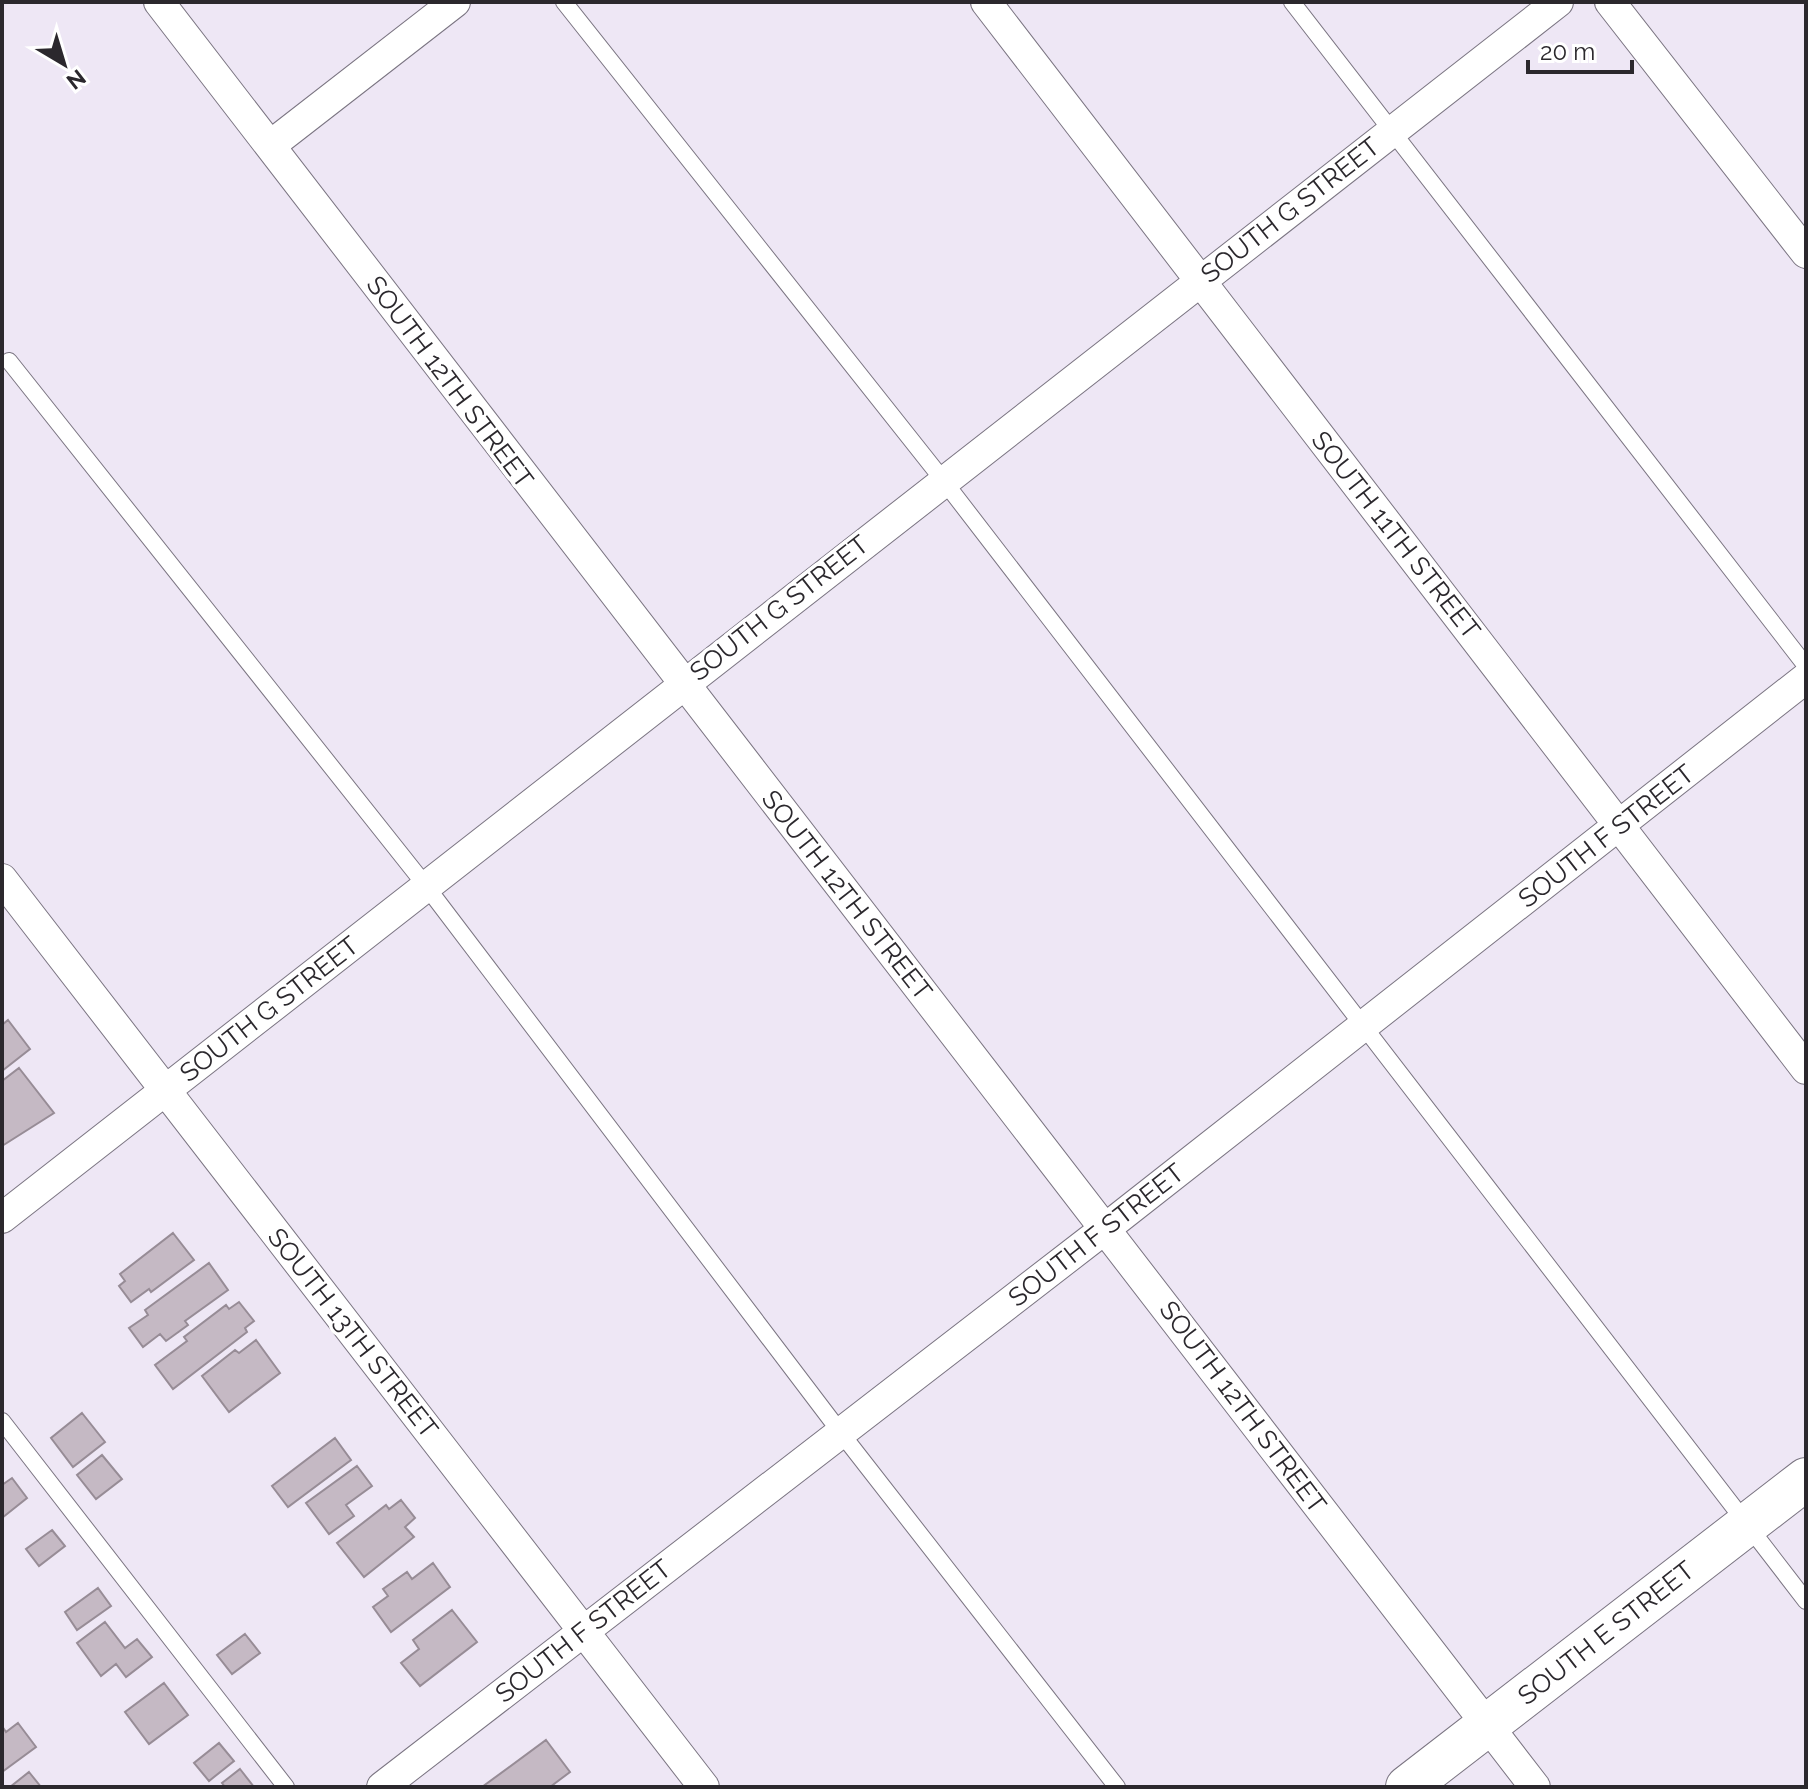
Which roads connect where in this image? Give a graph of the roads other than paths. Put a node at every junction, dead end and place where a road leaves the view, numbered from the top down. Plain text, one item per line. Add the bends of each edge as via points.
1 (159, 2) edge
2 (455, 2) edge
3 (564, 2) edge
4 (986, 2) edge
5 (1292, 2) edge
6 (1558, 2) edge
7 (1610, 2) edge
8 (1391, 132) junction
9 (271, 145) junction
10 (1806, 253) edge
11 (1200, 280) junction
12 (9, 361) dead end
13 (943, 480) junction
14 (1806, 666) edge
15 (1806, 678) edge
16 (682, 683) junction
17 (1620, 825) junction
18 (2, 879) edge
19 (426, 886) junction
20 (1364, 1026) junction
21 (1806, 1069) edge
22 (165, 1091) junction
23 (2, 1218) edge
24 (1106, 1228) junction
25 (2, 1421) edge
26 (841, 1433) junction
27 (1806, 1479) edge
28 (1747, 1524) junction
29 (1806, 1601) edge
30 (583, 1631) junction
31 (1487, 1725) junction
32 (286, 1787) edge
33 (382, 1787) edge
34 (704, 1787) edge
35 (1117, 1787) edge
36 (1407, 1787) edge
37 (1535, 1787) edge

1 - 9 street, SOUTH 12TH STREET
2 - 9 street
3 - 13 lane
4 - 11 street, SOUTH 11TH STREET
5 - 8 lane
6 - 8 street, SOUTH G STREET
7 - 10 street
8 - 11 street, SOUTH G STREET
8 - 14 lane
9 - 16 street, SOUTH 12TH STREET
11 - 13 street, SOUTH G STREET
11 - 17 street, SOUTH 11TH STREET
12 - 19 lane
13 - 16 street, SOUTH G STREET
13 - 20 lane
15 - 17 street, SOUTH F STREET
16 - 19 street, SOUTH G STREET
16 - 24 street, SOUTH 12TH STREET
17 - 20 street, SOUTH F STREET
17 - 21 street, SOUTH 11TH STREET
18 - 22 street, SOUTH 13TH STREET
19 - 22 street, SOUTH G STREET
19 - 26 lane
20 - 24 street, SOUTH F STREET
20 - 28 lane
22 - 23 street, SOUTH G STREET
22 - 30 street, SOUTH 13TH STREET
24 - 26 street, SOUTH F STREET
24 - 31 street, SOUTH 12TH STREET
25 - 32 lane
26 - 30 street, SOUTH F STREET
26 - 35 lane
27 - 28 street, SOUTH E STREET
28 - 29 lane
28 - 31 street, SOUTH E STREET
30 - 33 street, SOUTH F STREET
30 - 34 street, SOUTH 13TH STREET
31 - 36 street, SOUTH E STREET
31 - 37 street, SOUTH 12TH STREET

